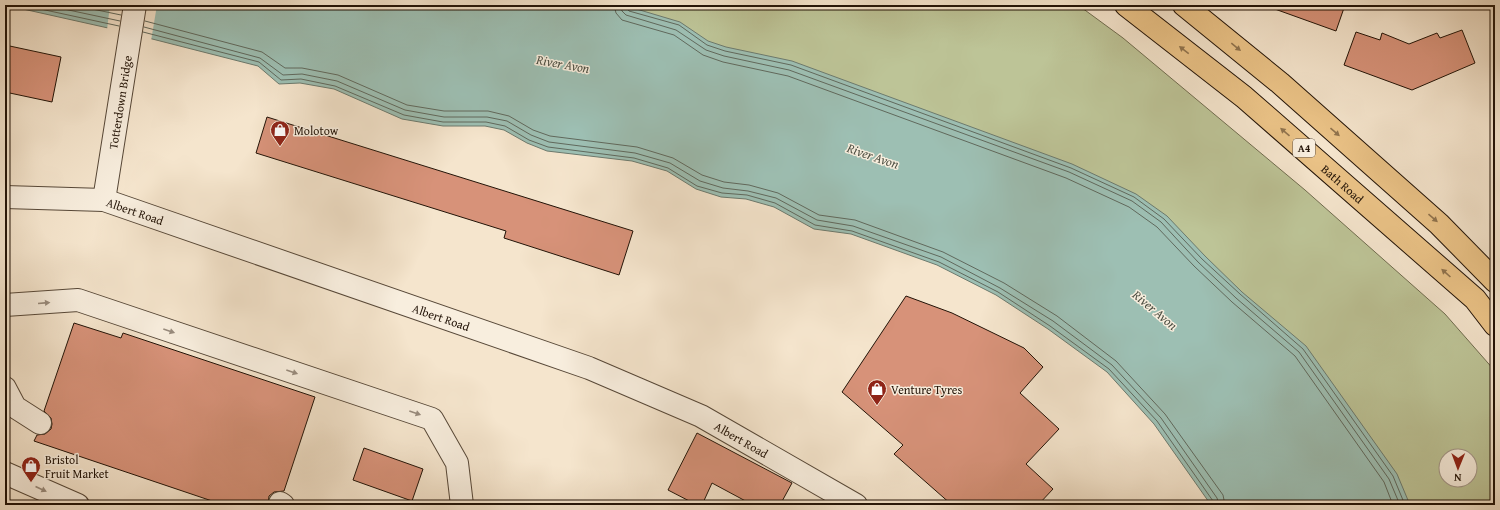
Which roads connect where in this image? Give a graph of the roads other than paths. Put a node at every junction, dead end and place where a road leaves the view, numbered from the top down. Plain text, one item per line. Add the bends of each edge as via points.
1 (135, 5) edge
2 (1126, 5) edge
3 (1184, 5) edge
4 (5, 198) edge
5 (104, 200) junction
6 (1495, 281) edge
7 (5, 306) edge
8 (1495, 325) edge
9 (5, 388) edge
10 (40, 423) dead end
11 (5, 473) edge
12 (78, 505) edge
13 (462, 505) edge
14 (856, 505) edge

1 - 5 street, Totterdown Bridge
8 -> 2 highway, Bath Road / A4 via 1475,299 1244,96
3 -> 6 highway via 1280,83 1439,224
4 - 5 street, Albert Road
5 - 14 street, Albert Road via 589,368 701,416
7 -> 13 street via 78,300 432,419 457,463
9 - 10 street via 15,407
11 -> 12 street

